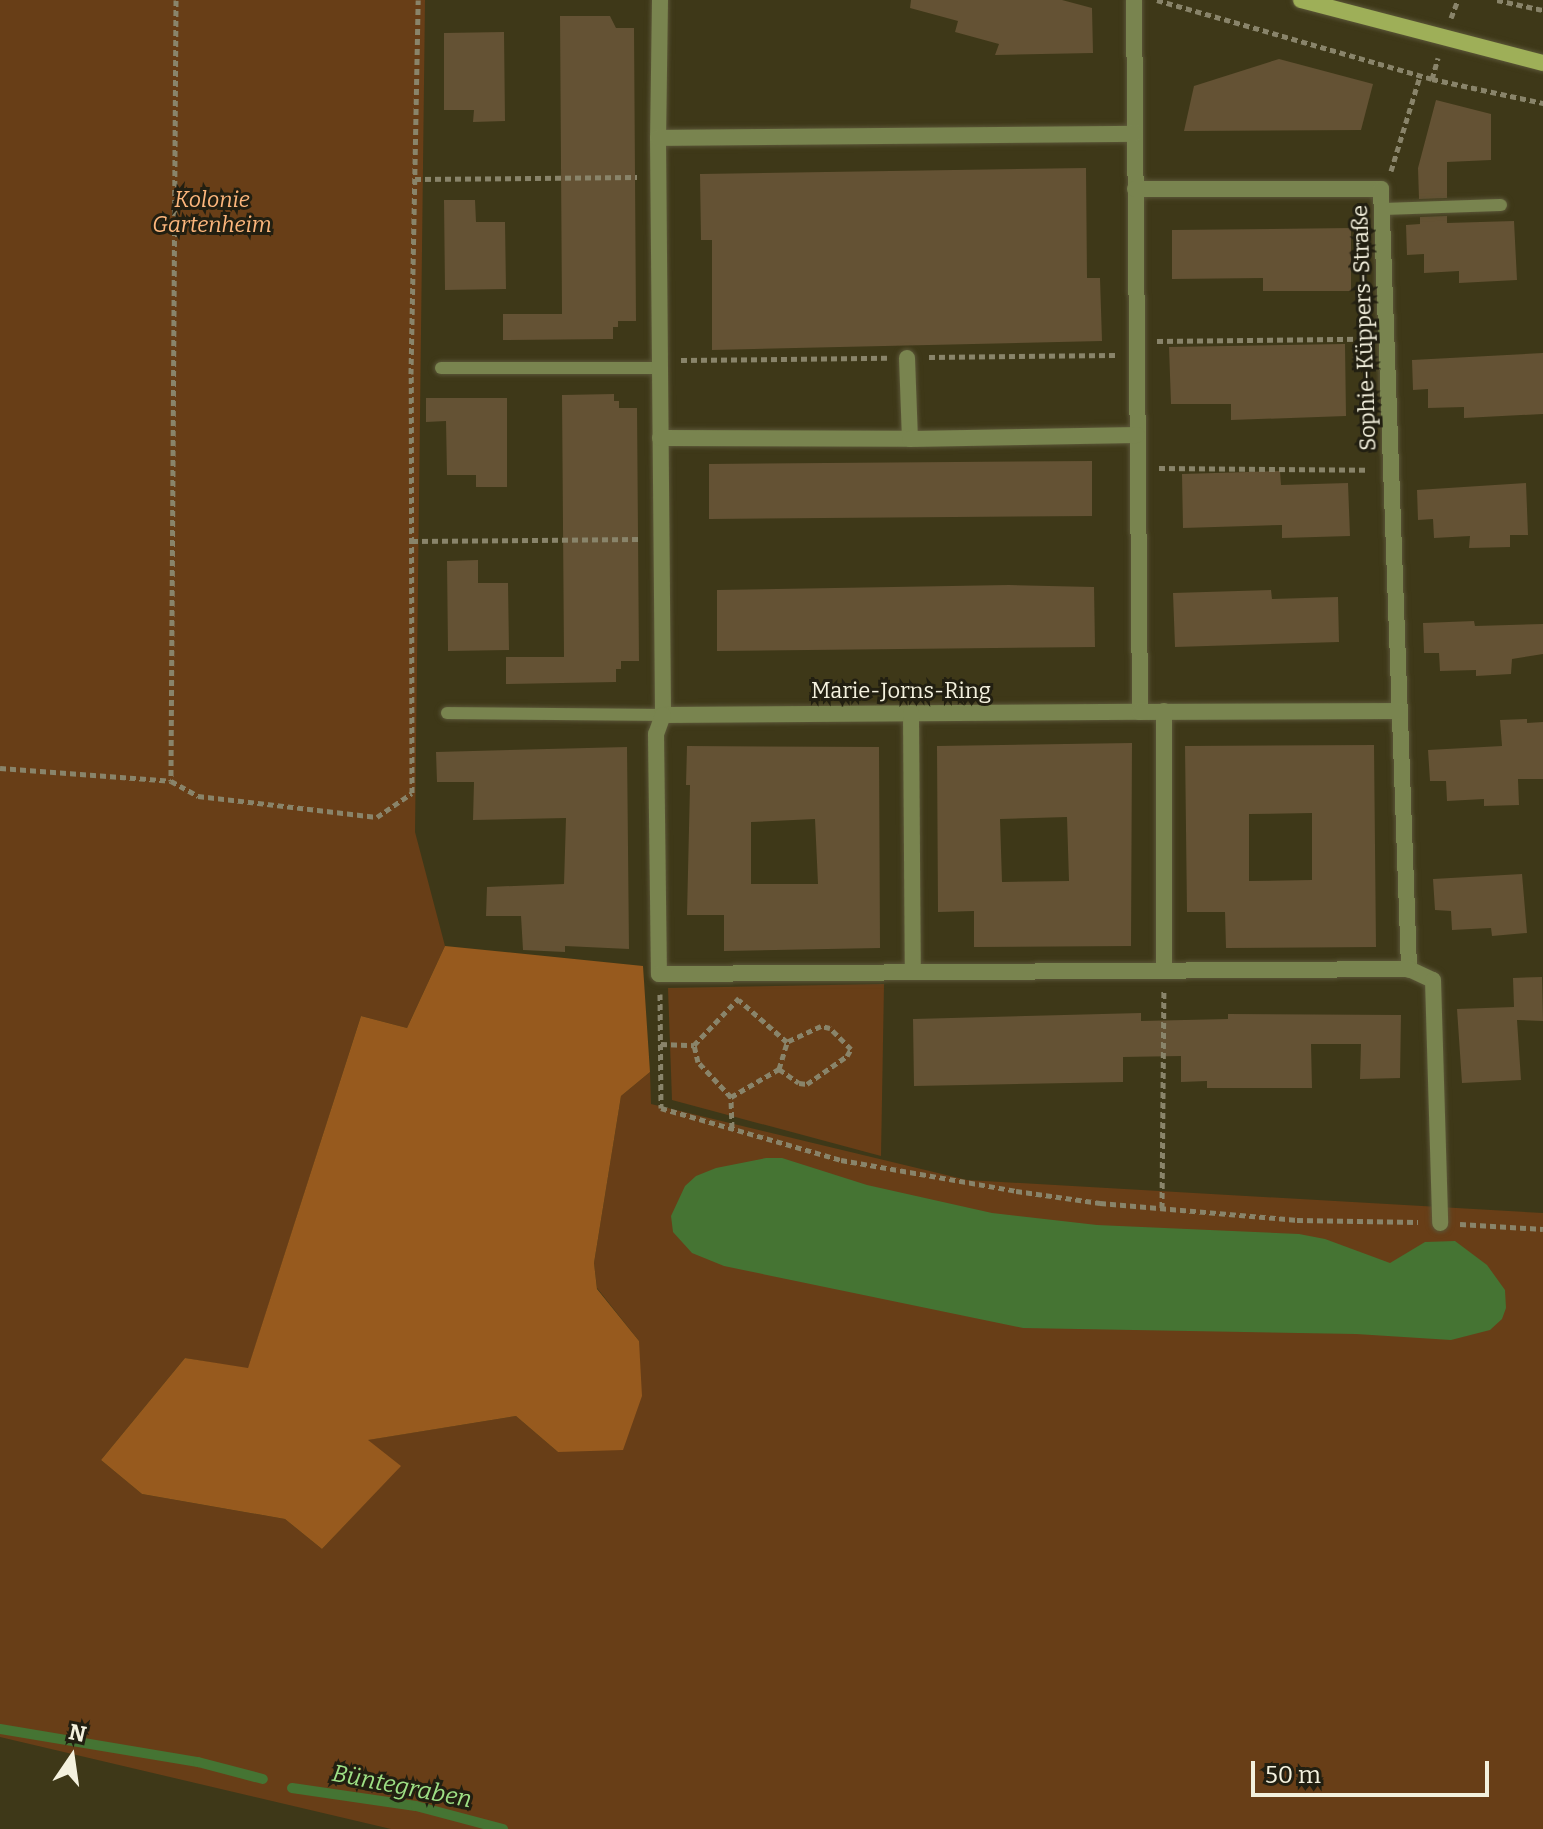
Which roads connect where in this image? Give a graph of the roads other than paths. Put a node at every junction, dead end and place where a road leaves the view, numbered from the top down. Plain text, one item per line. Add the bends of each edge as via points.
1 (660, 0) edge
2 (1134, 0) edge
3 (1301, 0) edge
4 (1543, 63) edge
5 (1135, 134) junction
6 (658, 138) junction
7 (1135, 189) junction
8 (1501, 205) dead end
9 (1382, 209) junction
10 (907, 358) dead end
11 (441, 368) dead end
12 (660, 368) junction
13 (1137, 435) junction
14 (660, 438) junction
15 (910, 439) junction
16 (1164, 711) junction
17 (1398, 711) junction
18 (1140, 712) junction
19 (447, 713) dead end
20 (911, 713) junction
21 (663, 715) junction
22 (1409, 969) junction
23 (1164, 970) junction
24 (913, 972) junction
25 (1440, 1223) road end

1 - 6 street
2 - 5 street
3 - 4 street
5 - 6 street
5 - 7 street
6 - 12 street
7 - 9 street, Sophie-Küppers-Straße via 1381,189
7 - 13 street
8 - 9 lane
9 - 17 street, Sophie-Küppers-Straße
10 - 15 street
11 - 12 lane
12 - 14 street
13 - 15 street
13 - 18 street
14 - 15 street
14 - 21 street
16 - 17 street
16 - 18 street
16 - 23 street
17 - 22 street, Sophie-Küppers-Straße
18 - 20 street, Marie-Jorns-Ring
19 - 21 lane
20 - 21 street, Marie-Jorns-Ring
20 - 24 street
21 - 24 street via 656,734 659,974
22 - 23 street
22 - 25 street via 1433,980
23 - 24 street

